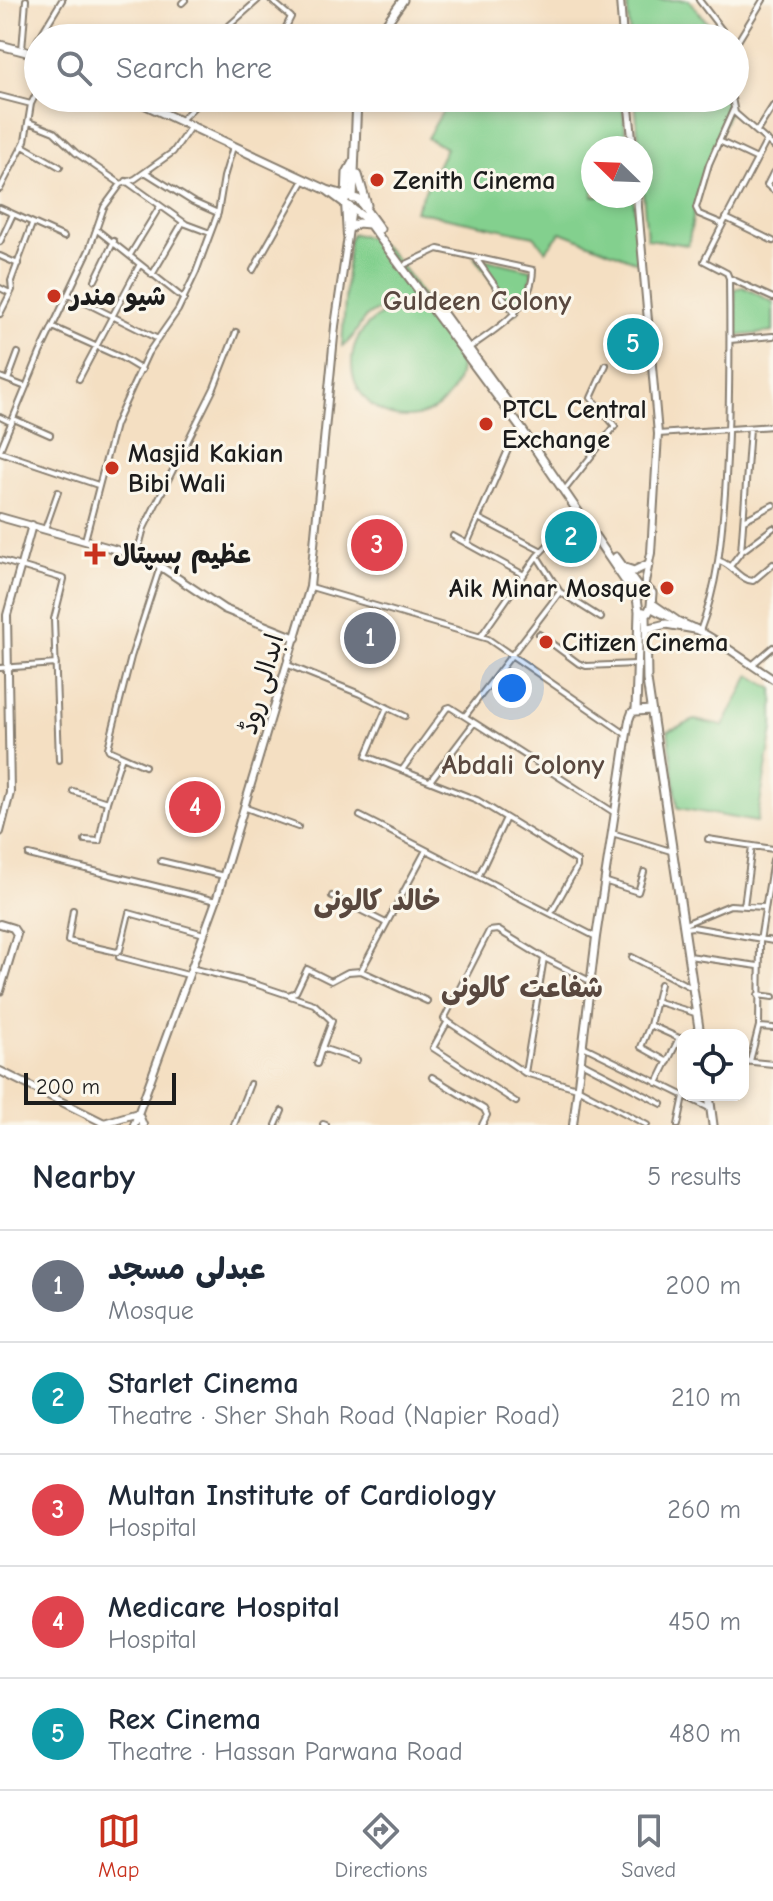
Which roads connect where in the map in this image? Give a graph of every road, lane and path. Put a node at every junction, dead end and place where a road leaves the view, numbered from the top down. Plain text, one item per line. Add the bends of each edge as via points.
1 (26, 0) edge
2 (62, 0) edge
3 (258, 0) edge
4 (271, 0) edge
5 (403, 0) edge
6 (620, 0) edge
7 (700, 0) edge
8 (763, 0) edge
9 (24, 24) edge
10 (47, 24) edge
11 (231, 24) edge
12 (288, 24) edge
13 (386, 24) edge
14 (622, 24) edge
15 (718, 24) edge
16 (748, 24) edge
17 (24, 25) edge
18 (0, 45) edge
19 (22, 50) joint
20 (0, 96) edge
21 (24, 102) edge
22 (773, 106) edge
23 (30, 112) edge
24 (161, 112) edge
25 (189, 112) edge
26 (356, 112) edge
27 (629, 112) edge
28 (732, 112) edge
29 (735, 112) edge
30 (180, 121) junction
31 (29, 122) junction
32 (191, 126) junction
33 (757, 131) junction
34 (632, 136) edge
35 (767, 140) junction
36 (719, 141) junction
37 (233, 145) junction
38 (23, 146) junction
39 (773, 146) edge
40 (757, 159) junction
41 (353, 162) junction
42 (60, 167) dead end
43 (145, 172) junction
44 (773, 173) edge
45 (304, 180) junction
46 (124, 183) junction
47 (0, 189) edge
48 (773, 190) edge
49 (349, 201) junction
50 (161, 205) junction
51 (0, 208) edge
52 (638, 208) edge
53 (369, 211) junction
54 (218, 213) junction
55 (13, 214) junction
56 (726, 218) junction
57 (183, 222) junction
58 (32, 224) junction
59 (723, 224) junction
60 (372, 225) junction
61 (97, 230) junction
62 (348, 232) junction
63 (210, 233) junction
64 (382, 235) junction
65 (64, 237) dead end
66 (114, 241) junction
67 (773, 241) edge
68 (0, 242) edge
69 (130, 255) junction
70 (0, 256) edge
71 (474, 257) junction
72 (18, 264) junction
73 (140, 264) junction
74 (406, 264) junction
75 (253, 270) dead end
76 (152, 276) junction
77 (729, 278) junction
78 (95, 280) dead end
79 (0, 288) edge
80 (10, 293) junction
81 (68, 294) junction
82 (773, 298) edge
83 (184, 299) junction
84 (0, 314) edge
85 (515, 314) junction
86 (111, 315) junction
87 (53, 327) junction
88 (451, 328) junction
89 (236, 332) dead end
90 (773, 336) edge
91 (158, 339) junction
92 (730, 340) junction
93 (95, 347) junction
94 (469, 348) junction
95 (18, 353) dead end
96 (606, 365) dead end
97 (142, 370) junction
98 (0, 377) edge
99 (79, 379) dead end
100 (8, 380) junction
101 (26, 387) junction
102 (0, 417) edge
103 (13, 421) junction
104 (773, 426) edge
105 (750, 428) junction
106 (729, 429) junction
107 (523, 431) junction
108 (658, 434) junction
109 (50, 435) dead end
110 (0, 451) edge
111 (98, 485) junction
112 (567, 487) junction
113 (58, 492) dead end
114 (773, 505) edge
115 (580, 513) junction
116 (0, 517) edge
117 (478, 518) junction
118 (744, 520) junction
119 (32, 525) junction
120 (773, 528) edge
121 (45, 529) junction
122 (453, 536) dead end
123 (85, 540) junction
124 (467, 544) junction
125 (741, 552) junction
126 (540, 553) junction
127 (137, 554) junction
128 (0, 560) edge
129 (720, 561) junction
130 (649, 564) junction
131 (773, 564) edge
132 (19, 565) junction
133 (161, 565) junction
134 (731, 565) junction
135 (620, 568) junction
136 (524, 575) junction
137 (310, 587) junction
138 (644, 588) junction
139 (560, 592) junction
140 (637, 598) junction
141 (647, 609) junction
142 (601, 618) dead end
143 (646, 629) junction
144 (697, 630) junction
145 (539, 634) dead end
146 (481, 636) junction
147 (296, 638) junction
148 (773, 647) edge
149 (512, 655) junction
150 (56, 664) junction
151 (638, 664) junction
152 (288, 665) junction
153 (752, 665) junction
154 (4, 668) edge
155 (773, 679) edge
156 (387, 707) junction
157 (651, 710) junction
158 (636, 711) junction
159 (405, 716) dead end
160 (465, 716) junction
161 (474, 723) junction
162 (627, 735) junction
163 (122, 756) junction
164 (59, 760) dead end
165 (145, 766) dead end
166 (402, 770) junction
167 (430, 781) junction
168 (0, 788) edge
169 (73, 791) dead end
170 (10, 793) junction
171 (107, 802) junction
172 (246, 808) junction
173 (615, 813) junction
174 (360, 816) dead end
175 (506, 818) junction
176 (298, 827) dead end
177 (0, 832) edge
178 (612, 833) junction
179 (708, 839) dead end
180 (85, 840) dead end
181 (752, 846) junction
182 (773, 849) edge
183 (426, 850) junction
184 (674, 852) junction
185 (29, 855) dead end
186 (773, 860) edge
187 (161, 861) dead end
188 (644, 872) dead end
189 (479, 875) junction
190 (224, 876) junction
191 (604, 881) junction
192 (332, 896) dead end
193 (216, 901) junction
194 (744, 906) junction
195 (764, 907) junction
196 (73, 910) dead end
197 (551, 913) junction
198 (386, 923) junction
199 (0, 924) edge
200 (685, 926) junction
201 (204, 934) junction
202 (596, 937) junction
203 (760, 941) junction
204 (773, 941) edge
205 (689, 956) junction
206 (119, 957) dead end
207 (632, 957) dead end
208 (544, 958) junction
209 (759, 967) junction
210 (361, 971) junction
211 (190, 972) junction
212 (592, 982) junction
213 (660, 984) dead end
214 (694, 989) junction
215 (0, 991) edge
216 (288, 995) junction
217 (758, 995) junction
218 (773, 997) edge
219 (427, 1001) dead end
220 (655, 1001) junction
221 (697, 1014) junction
222 (448, 1021) junction
223 (650, 1025) junction
224 (759, 1026) junction
225 (773, 1028) edge
226 (699, 1029) edge
227 (677, 1036) edge
228 (677, 1045) edge
229 (583, 1046) junction
230 (322, 1048) junction
231 (357, 1060) dead end
232 (750, 1061) joint
233 (581, 1062) junction
234 (668, 1062) junction
235 (317, 1064) dead end
236 (773, 1064) edge
237 (0, 1071) edge
238 (525, 1073) junction
239 (432, 1077) dead end
240 (657, 1083) junction
241 (250, 1084) dead end
242 (577, 1088) junction
243 (677, 1093) edge
244 (683, 1101) edge
245 (694, 1101) edge
246 (710, 1101) edge
247 (516, 1102) dead end
248 (662, 1104) dead end
249 (711, 1110) junction
250 (282, 1111) dead end
251 (138, 1113) junction
252 (106, 1124) edge
253 (134, 1125) edge
254 (143, 1125) edge
255 (234, 1125) edge
256 (276, 1125) edge
257 (482, 1125) edge
258 (573, 1125) edge
259 (647, 1125) edge
260 (678, 1125) edge
261 (713, 1125) edge

1 - 9 street
2 - 10 street
3 - 11 street
4 - 12 street via 291,17
5 - 13 main road
6 - 14 main road
7 - 15 street
8 - 16 street
17 - 19 street
18 - 19 main road
20 - 21 street
22 - 33 street
23 - 31 street
24 - 30 main road
25 - 30 street
26 - 41 main road
27 - 34 main road
28 - 36 street
29 - 33 street
30 - 32 main road
31 - 38 street
31 - 46 street via 54,132 76,153
32 - 37 main road
32 - 43 street via 173,152
33 - 35 street
35 - 39 street
35 - 40 street
36 - 40 street
36 - 59 street via 696,208
37 - 45 main road
37 - 54 street
38 - 42 street
38 - 47 street
40 - 56 street
41 - 49 main road
41 - 53 main road
43 - 46 street
43 - 54 street
44 - 48 street via 767,185
45 - 49 main road
45 - 75 street
46 - 50 street
46 - 61 street via 104,207
49 - 53 main road
49 - 60 main road
49 - 62 main road, ابدالی روڈ
50 - 57 street
50 - 69 street
51 - 55 street
52 - 108 main road
53 - 64 main road
54 - 63 street
55 - 58 street
55 - 68 street
56 - 59 street
56 - 67 street
57 - 63 street
57 - 76 street
58 - 65 street
58 - 72 street
59 - 77 street via 704,261
60 - 62 main road via 358,223
60 - 64 main road
61 - 66 street
61 - 81 street
62 - 137 main road, ابدالی روڈ
63 - 83 street
64 - 74 main road
64 - 88 main road
66 - 69 street
66 - 78 street
69 - 73 street
70 - 72 street
71 - 74 street via 435,249
71 - 85 street
71 - 85 street via 533,270
72 - 80 street
73 - 76 street
73 - 86 street
74 - 88 main road
76 - 83 street
77 - 82 street
77 - 92 street
79 - 80 street
80 - 84 street
81 - 86 street
81 - 87 street
83 - 91 street
85 - 94 street
86 - 91 street
86 - 93 street
87 - 93 street
87 - 101 street
88 - 94 main road
88 - 107 main road
89 - 127 street via 144,528
90 - 92 street
91 - 97 street
92 - 106 street
93 - 97 street
93 - 99 street
94 - 112 main road
95 - 100 street
96 - 112 street via 591,398 615,426
97 - 111 street via 115,425
98 - 100 street
100 - 101 street
101 - 103 street
102 - 103 street
103 - 109 street
103 - 110 street
104 - 105 street
105 - 106 street
105 - 118 street
106 - 108 street
106 - 129 street
107 - 115 main road
107 - 117 street via 511,443
108 - 130 main road
110 - 111 street
111 - 123 street
112 - 135 main road
113 - 121 street
114 - 118 street
115 - 126 street
115 - 135 main road
116 - 119 main road
117 - 124 street
117 - 126 street
118 - 125 street
119 - 121 main road
119 - 132 main road
120 - 125 street
121 - 123 main road
122 - 124 street
123 - 127 main road
124 - 136 street
125 - 134 street
126 - 136 street
126 - 139 street
127 - 133 main road
128 - 132 street
129 - 134 street
129 - 144 street via 712,598
130 - 135 main road via 634,571
130 - 138 main road
131 - 134 street via 753,581
132 - 150 street via 64,579 54,619
132 - 154 main road via 7,615
133 - 147 main road via 224,609
133 - 163 street via 109,744 109,750
135 - 138 main road
135 - 140 main road
136 - 146 street
137 - 146 street
137 - 147 main road, ابدالی روڈ
138 - 140 main road
138 - 141 main road via 652,593
139 - 142 street
139 - 149 street
140 - 141 main road
141 - 143 main road
141 - 144 main road
141 - 151 main road
143 - 144 main road via 666,624
143 - 157 main road
144 - 153 main road
145 - 151 street via 586,666
146 - 149 street
147 - 152 main road, ابدالی روڈ
148 - 153 street
149 - 160 street
149 - 162 street
150 - 154 street
150 - 164 street
151 - 158 main road
152 - 156 street
152 - 172 main road, ابدالی روڈ
153 - 155 main road
154 - 170 main road
156 - 159 street
156 - 166 street via 366,756
157 - 158 main road
157 - 184 main road
158 - 162 main road via 630,715
160 - 161 street
160 - 166 street via 447,708
161 - 167 street
161 - 173 street
162 - 173 main road
163 - 165 street
163 - 171 street
166 - 167 street
167 - 175 street
168 - 170 street
169 - 171 street
170 - 177 main road
171 - 180 street via 99,841
172 - 176 street
172 - 190 main road, ابدالی روڈ
173 - 178 main road
174 - 183 street
175 - 189 street
175 - 197 street via 577,861
178 - 184 street
178 - 191 main road
179 - 181 street
181 - 182 street
181 - 194 street
183 - 189 street
183 - 198 street
184 - 200 main road
185 - 193 street
186 - 195 street
187 - 190 street
188 - 191 street via 638,892
189 - 197 street
190 - 193 main road, ابدالی روڈ
191 - 202 main road
192 - 198 street
193 - 201 main road, ابدالی روڈ
194 - 195 street
194 - 200 street via 730,905
195 - 203 street
196 - 201 street via 68,941 117,952 129,913
197 - 202 street
198 - 210 street
199 - 215 main road via 17,934
200 - 203 street
200 - 205 main road
201 - 211 main road, ابدالی روڈ
202 - 212 main road
203 - 204 street
203 - 209 street
205 - 209 street
205 - 214 main road
206 - 211 street
207 - 214 street
208 - 212 street
208 - 222 street via 498,930 489,931 444,1019
208 - 238 street
209 - 217 street
210 - 216 street via 331,981 307,969 296,992
210 - 219 street
211 - 216 street
211 - 251 main road, ابدالی روڈ
212 - 229 main road
213 - 220 street
214 - 221 main road
216 - 230 street via 314,1004 332,1021
217 - 218 street
217 - 224 street
220 - 221 street
220 - 223 street
221 - 226 main road
222 - 238 street
222 - 247 street via 433,1048
223 - 227 street
223 - 234 street via 641,1047
224 - 225 street
224 - 232 street
228 - 234 street
229 - 233 main road
229 - 240 street
230 - 231 street
230 - 235 street
232 - 236 street
233 - 242 main road
233 - 248 street
234 - 240 street
237 - 252 main road
238 - 242 street
239 - 257 street via 484,1109
240 - 243 street
241 - 255 street
242 - 258 main road
242 - 259 street
244 - 260 street
245 - 249 street
246 - 249 main road
249 - 261 main road
250 - 256 street
251 - 252 main road
251 - 253 main road, ابدالی روڈ
251 - 254 main road

